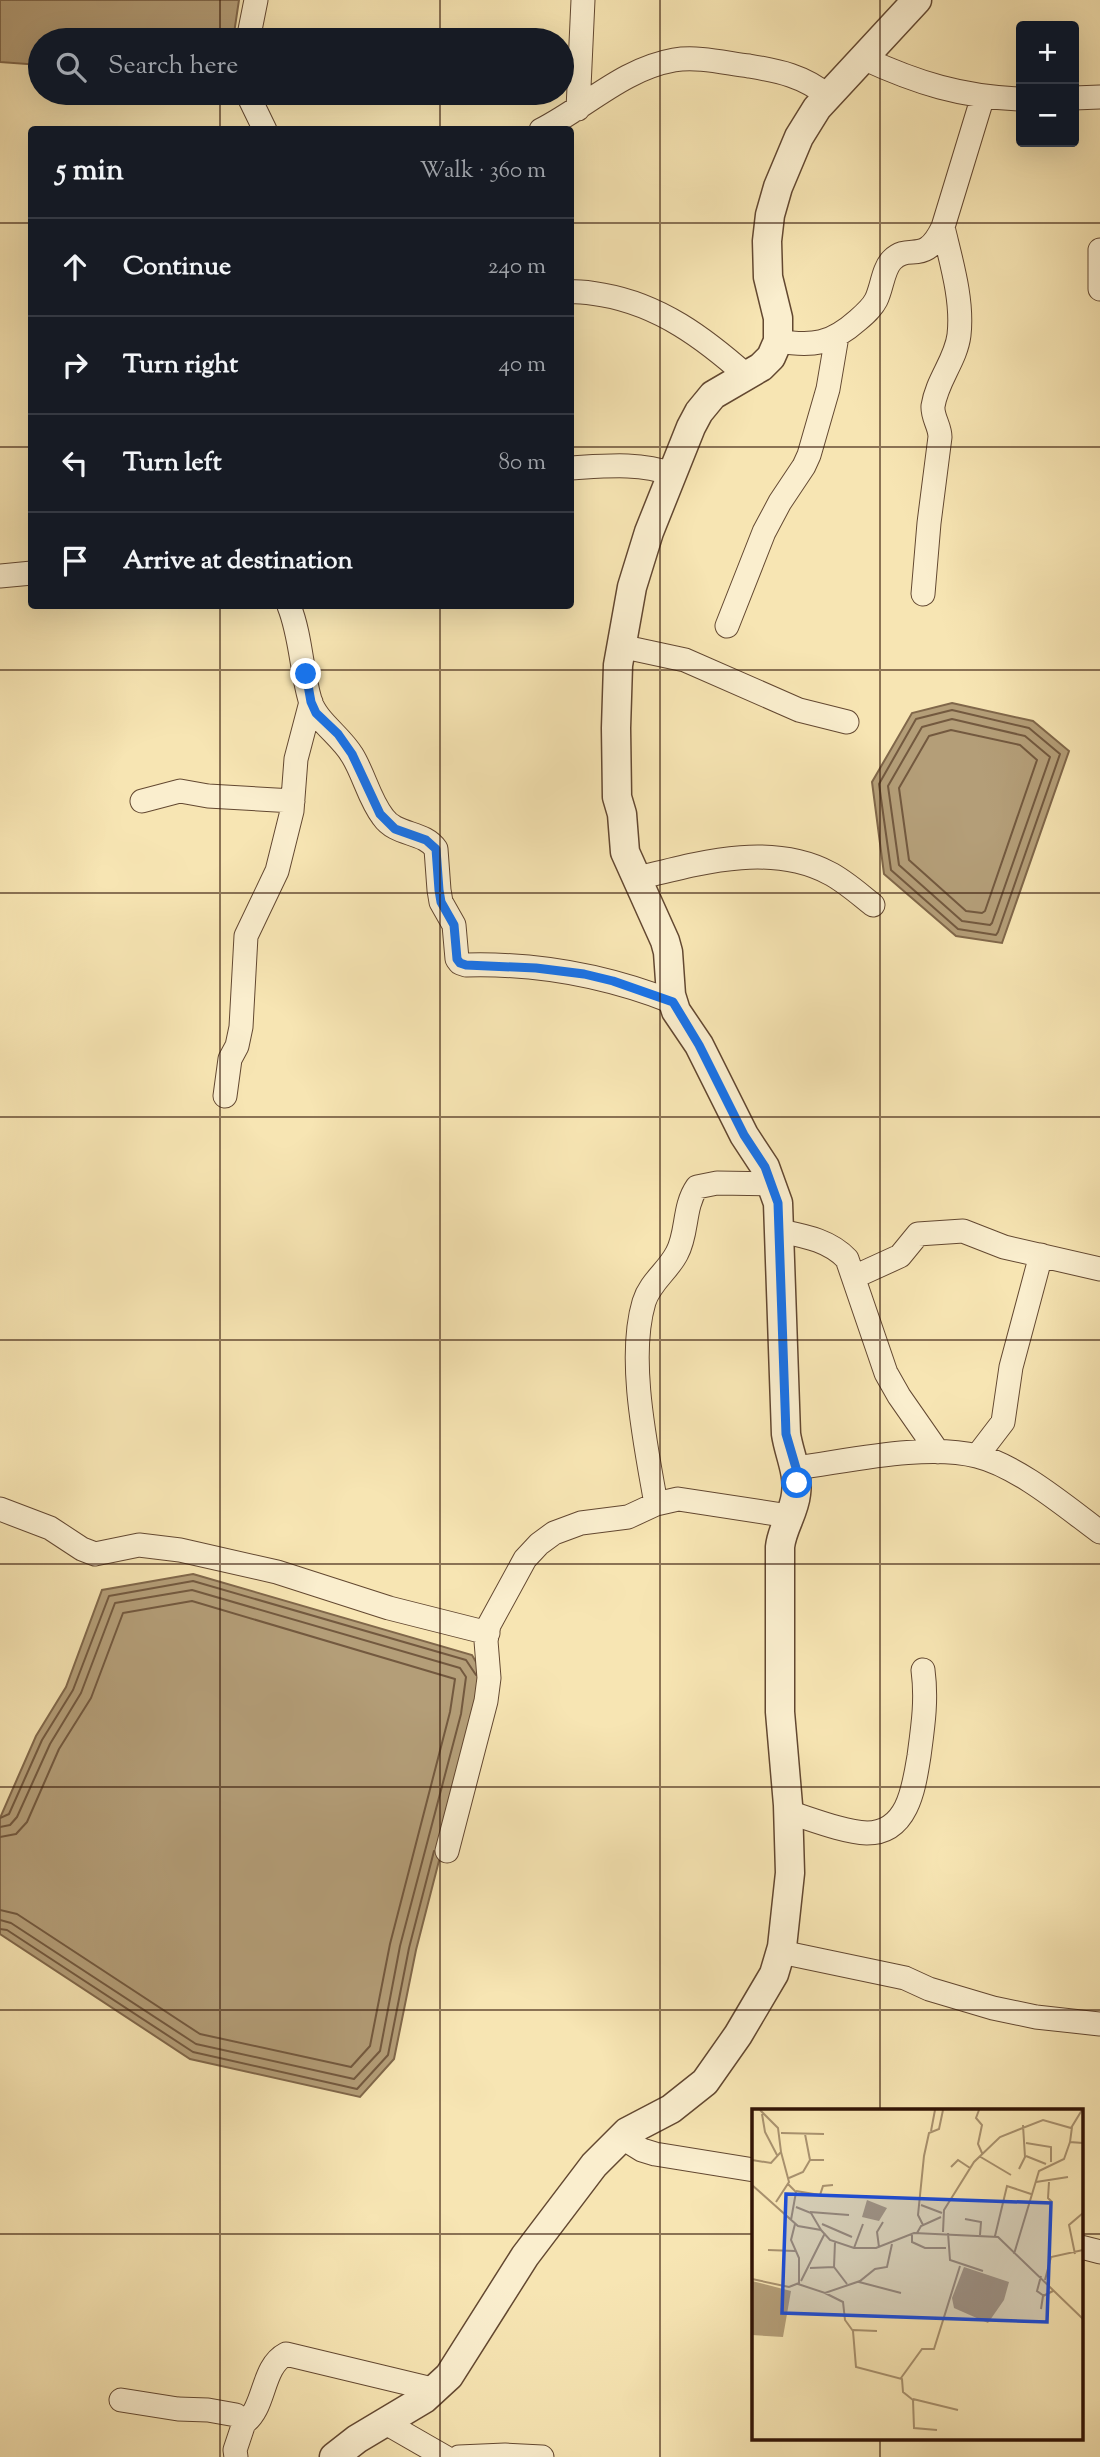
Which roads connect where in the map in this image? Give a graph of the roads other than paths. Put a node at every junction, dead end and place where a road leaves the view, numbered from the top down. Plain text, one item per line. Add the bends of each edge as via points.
1 (256, 0) edge
2 (583, 0) edge
3 (917, 0) edge
4 (250, 28) edge
5 (863, 58) junction
6 (828, 96) junction
7 (983, 96) junction
8 (1100, 97) edge
9 (1079, 98) edge
10 (1016, 99) edge
11 (253, 105) edge
12 (578, 109) junction
13 (263, 126) edge
14 (548, 126) edge
15 (943, 227) junction
16 (1100, 250) edge
17 (1100, 289) edge
18 (574, 292) edge
19 (836, 337) junction
20 (778, 341) junction
21 (747, 376) junction
22 (574, 468) edge
23 (672, 474) junction
24 (28, 573) edge
25 (0, 576) edge
26 (923, 594) dead end
27 (290, 609) edge
28 (727, 626) dead end
29 (620, 646) junction
30 (311, 702) junction
31 (846, 722) dead end
32 (142, 801) dead end
33 (293, 801) junction
34 (638, 878) junction
35 (873, 905) dead end
36 (673, 1002) junction
37 (225, 1096) dead end
38 (773, 1184) junction
39 (780, 1231) junction
40 (1041, 1255) junction
41 (1100, 1269) edge
42 (854, 1277) junction
43 (938, 1452) junction
44 (977, 1456) junction
45 (796, 1468) junction
46 (656, 1504) junction
47 (0, 1509) edge
48 (789, 1516) junction
49 (1100, 1532) edge
50 (488, 1633) junction
51 (923, 1670) dead end
52 (788, 1812) junction
53 (447, 1851) dead end
54 (781, 1952) junction
55 (1100, 2024) edge
56 (621, 2137) junction
57 (752, 2169) edge
58 (1082, 2247) edge
59 (1100, 2252) edge
60 (436, 2390) junction
61 (121, 2400) dead end
62 (384, 2422) junction
63 (244, 2423) junction
64 (236, 2457) edge
65 (334, 2457) edge
66 (445, 2457) edge
67 (459, 2457) edge
68 (542, 2457) edge

1 - 4 street
2 - 12 street
3 - 5 street
5 - 6 street
5 - 7 street via 947,91
6 - 12 street via 805,79 786,73 688,59 636,73
6 - 20 street via 799,137 770,215 766,259 780,329
7 - 10 street
7 - 15 street
8 - 9 street
11 - 13 street
12 - 14 street
15 - 19 street via 927,250 889,262 876,301
15 - 26 street via 960,327 957,349 933,411 940,437
16 - 17 street
18 - 21 street via 627,299 654,310 708,342
19 - 20 street via 811,345
19 - 28 street via 828,389 809,455 764,532
20 - 21 street via 771,357
21 - 23 street via 706,402
22 - 23 street via 633,466
23 - 29 street via 632,587
24 - 25 street
27 - 30 street
29 - 31 street via 685,660 799,710
29 - 34 street via 617,797 625,852
30 - 33 street via 296,760
30 - 36 street via 352,754 387,823 436,849 441,902 454,925 460,963 584,974
32 - 33 street via 180,791
33 - 37 street via 278,871 246,936 241,1027
34 - 35 street via 736,858 783,860 828,872
34 - 36 street via 665,941
36 - 38 street
38 - 39 street
38 - 46 street via 697,1187 677,1254 644,1301 639,1371
39 - 42 street via 838,1250
39 - 45 street via 786,1434
40 - 41 street
40 - 42 street via 963,1231 925,1233 913,1239 900,1256
40 - 44 street via 1011,1367 1003,1422
42 - 43 street via 886,1373
43 - 44 street
43 - 45 street
44 - 49 street via 1026,1480
45 - 48 street via 796,1494
46 - 48 street via 678,1499
46 - 50 street via 628,1517 569,1527 539,1544 504,1594
47 - 50 street via 50,1528 95,1554 139,1545 180,1550 277,1572
48 - 52 street via 780,1547 779,1669
50 - 53 street via 486,1701
51 - 52 street via 924,1721 912,1792 902,1815 881,1830 867,1833
52 - 54 street via 790,1873
54 - 55 street via 905,1978 993,2008
54 - 56 street via 761,1999 705,2082 671,2109
56 - 57 street via 655,2154
56 - 60 street via 543,2230 459,2362
58 - 59 street
60 - 62 street
60 - 63 street via 286,2354 276,2361 253,2414
61 - 63 street via 208,2410
62 - 65 street
62 - 66 street
63 - 64 street
67 - 68 street

